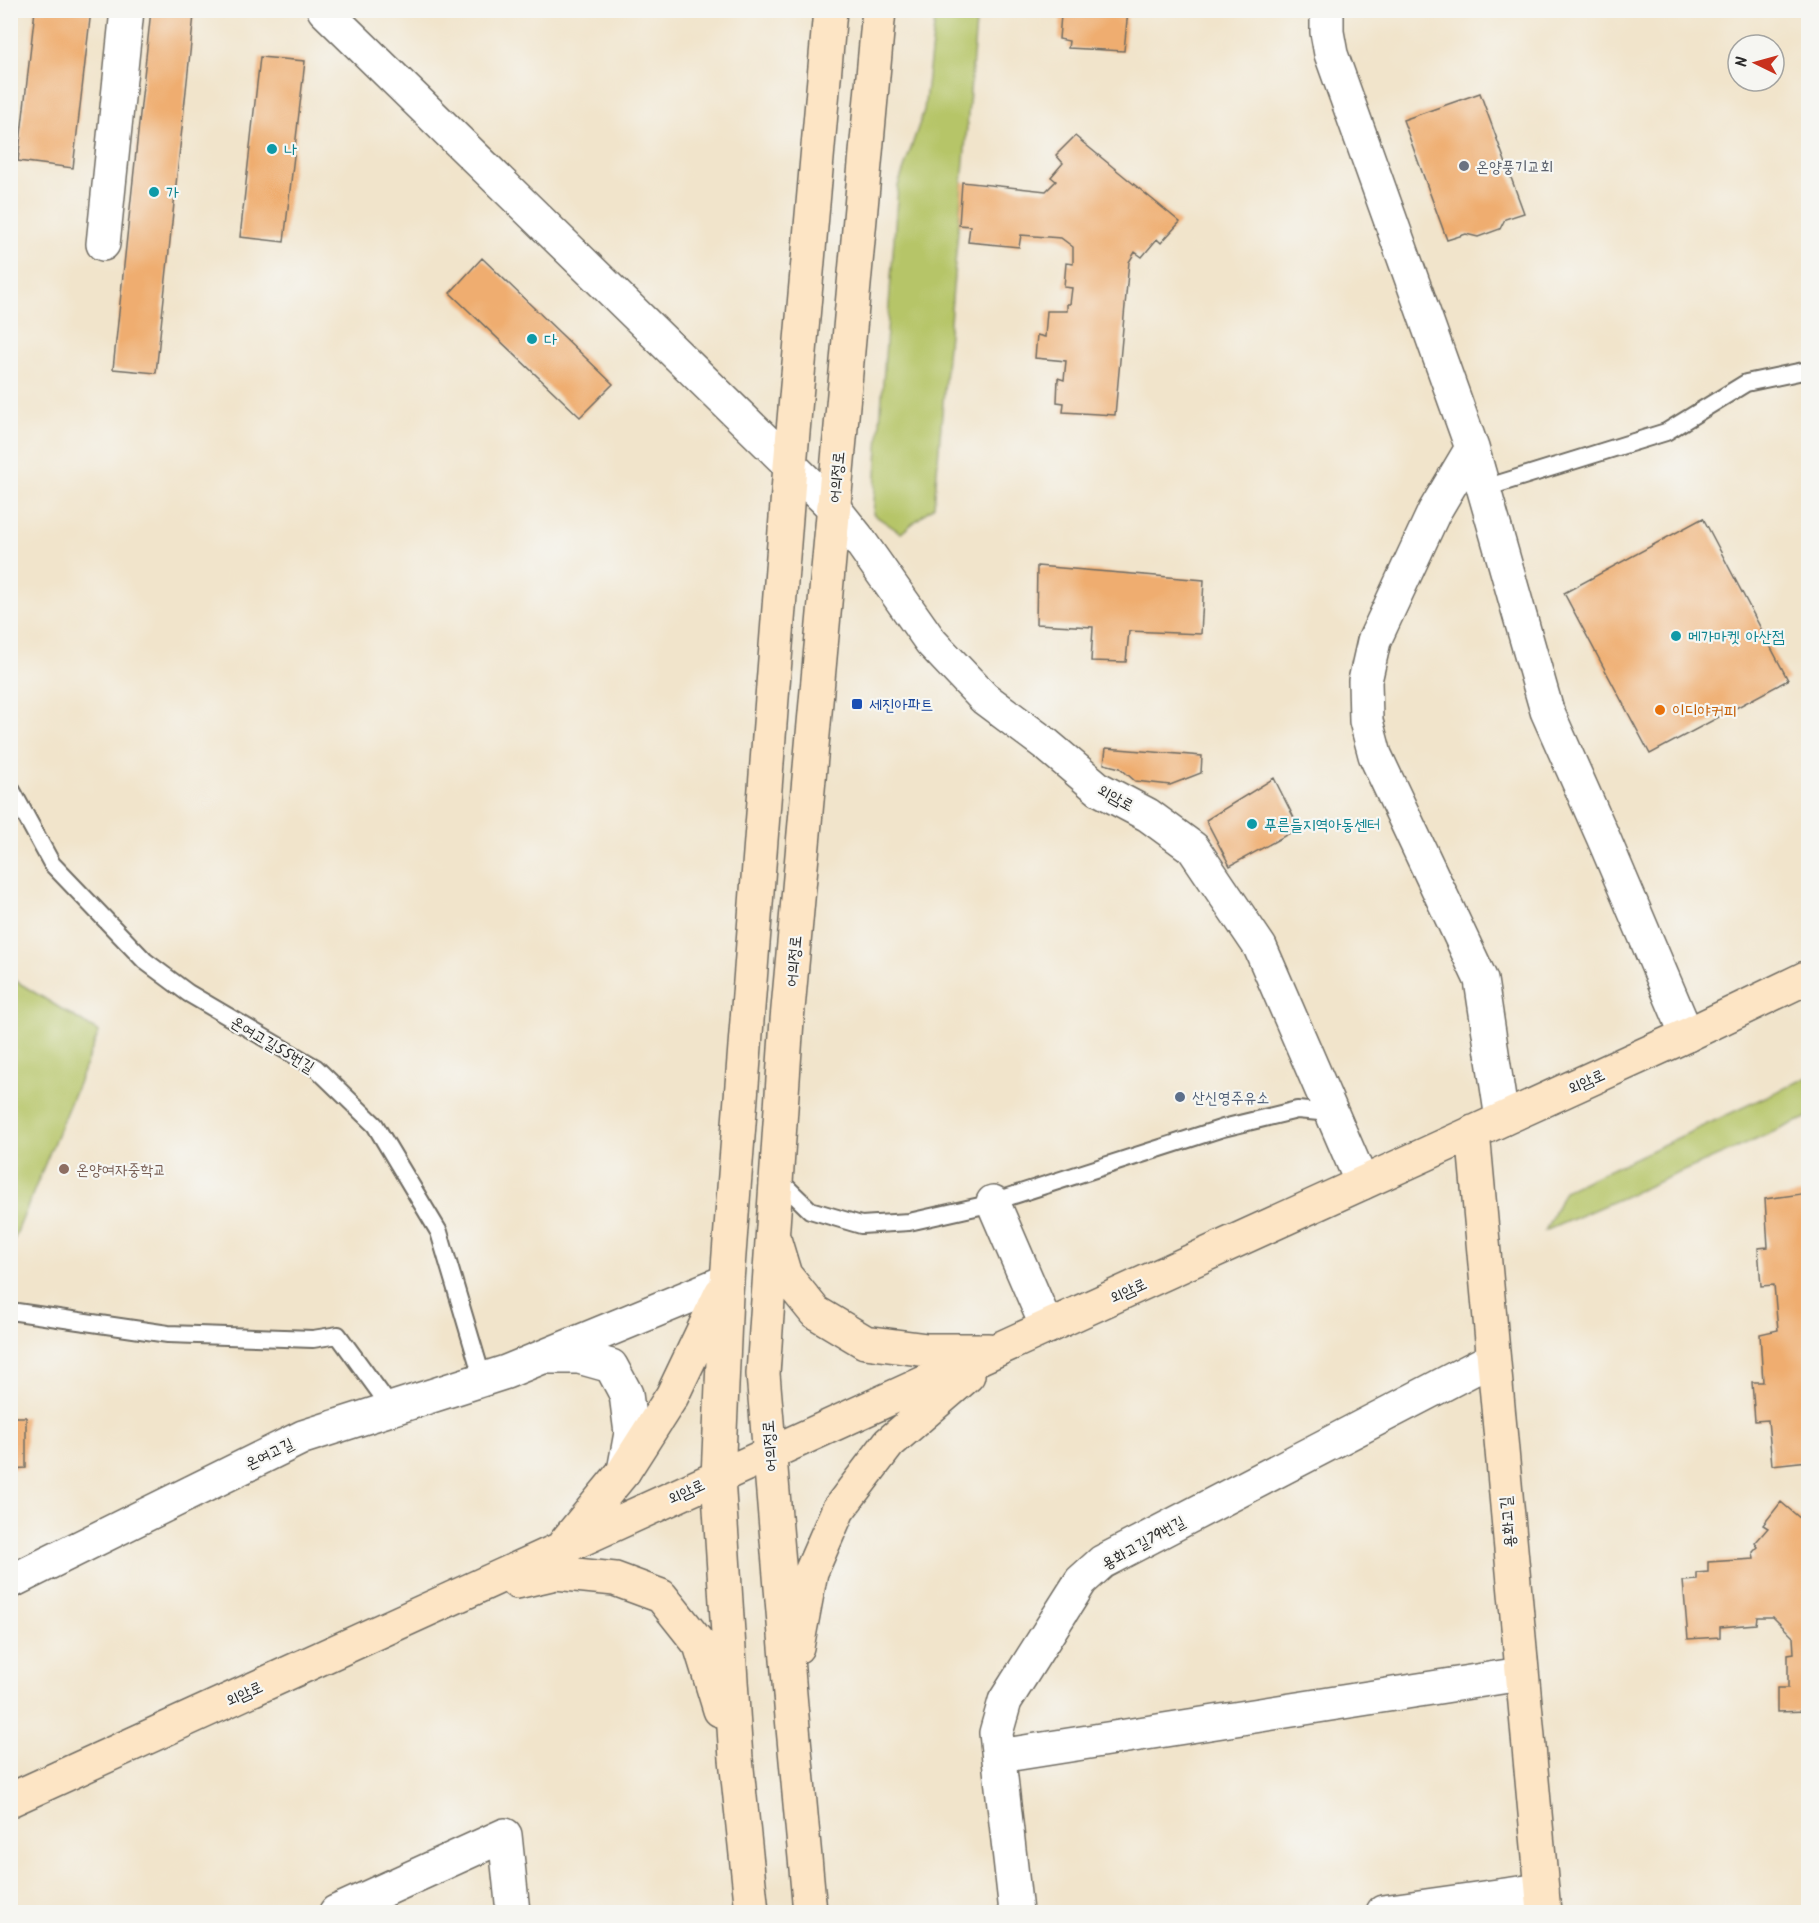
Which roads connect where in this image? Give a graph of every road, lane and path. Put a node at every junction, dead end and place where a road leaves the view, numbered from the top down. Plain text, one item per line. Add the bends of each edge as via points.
1 (127, 10) edge
2 (324, 10) edge
3 (830, 10) edge
4 (879, 10) edge
5 (1327, 10) edge
6 (102, 244) dead end
7 (1809, 370) edge
8 (1472, 448) junction
9 (790, 466) junction
10 (1485, 488) junction
11 (833, 507) junction
12 (10, 787) edge
13 (1809, 977) edge
14 (1687, 1035) junction
15 (1331, 1113) junction
16 (1488, 1125) junction
17 (776, 1177) junction
18 (1362, 1183) junction
19 (993, 1202) junction
20 (772, 1233) junction
21 (727, 1281) junction
22 (10, 1311) edge
23 (1047, 1327) junction
24 (996, 1351) junction
25 (542, 1357) junction
26 (1492, 1359) junction
27 (483, 1380) junction
28 (392, 1409) junction
29 (769, 1454) junction
30 (624, 1471) junction
31 (718, 1477) junction
32 (561, 1549) junction
33 (10, 1582) edge
34 (457, 1596) junction
35 (1521, 1674) junction
36 (791, 1706) junction
37 (999, 1756) junction
38 (736, 1759) junction
39 (10, 1800) edge
40 (1543, 1901) edge
41 (336, 1912) edge
42 (513, 1912) edge
43 (752, 1912) edge
44 (810, 1912) edge
45 (1016, 1912) edge
46 (1383, 1912) edge

1 - 6 street
2 - 9 street, 외암로
3 - 9 main road
4 - 11 main road, 어의정로
5 - 8 street via 1331,54
7 - 10 lane via 1746,383 1666,432
8 - 10 street
8 - 16 street via 1434,512 1374,641 1365,681 1366,721 1375,755 1481,980
9 - 11 street, 외암로
9 - 21 main road
10 - 14 street via 1547,711
11 - 15 street, 외암로 via 931,642 984,698 1099,789 1148,815 1193,848 1260,947
11 - 17 main road, 어의정로
12 - 27 lane, 온여고길55번길 via 52,864 145,961 188,993 316,1068 375,1125 439,1232
13 - 14 main road, 외암로
14 - 16 main road, 외암로
15 - 18 street, 외암로
15 - 19 lane via 1297,1110 1223,1128
16 - 18 main road, 외암로
16 - 26 main road, 용화고길
17 - 19 lane via 810,1210 861,1225 909,1222
17 - 20 main road, 어의정로
18 - 23 main road, 외암로
19 - 23 street
20 - 24 main road via 786,1275 814,1312 865,1342 927,1350
20 - 29 main road, 어의정로 via 763,1374
21 - 25 street, 온여고길
21 - 30 main road via 672,1396
21 - 31 main road
22 - 28 lane via 168,1334 313,1339 338,1335
23 - 24 main road, 외암로
24 - 29 main road, 외암로
24 - 36 main road via 889,1443 838,1510 811,1572
25 - 27 street, 온여고길
25 - 30 street, 온여고길 via 579,1357 611,1366 626,1394 632,1432
26 - 35 main road, 용화고길
26 - 37 street, 용화고길79번길 via 1102,1562 1081,1581 1005,1701 996,1733
27 - 28 street, 온여고길
28 - 33 street, 온여고길 via 303,1437
29 - 31 main road, 외암로
29 - 36 main road, 어의정로
30 - 32 main road
31 - 32 main road, 외암로
31 - 38 main road
32 - 34 main road, 외암로
34 - 38 main road via 556,1573 615,1579 661,1596 700,1645
34 - 39 main road, 외암로
35 - 37 street
35 - 40 main road, 용화고길
36 - 44 main road, 어의정로
37 - 45 street, 용화고길79번길
38 - 43 main road
40 - 46 street
41 - 42 street via 505,1835

